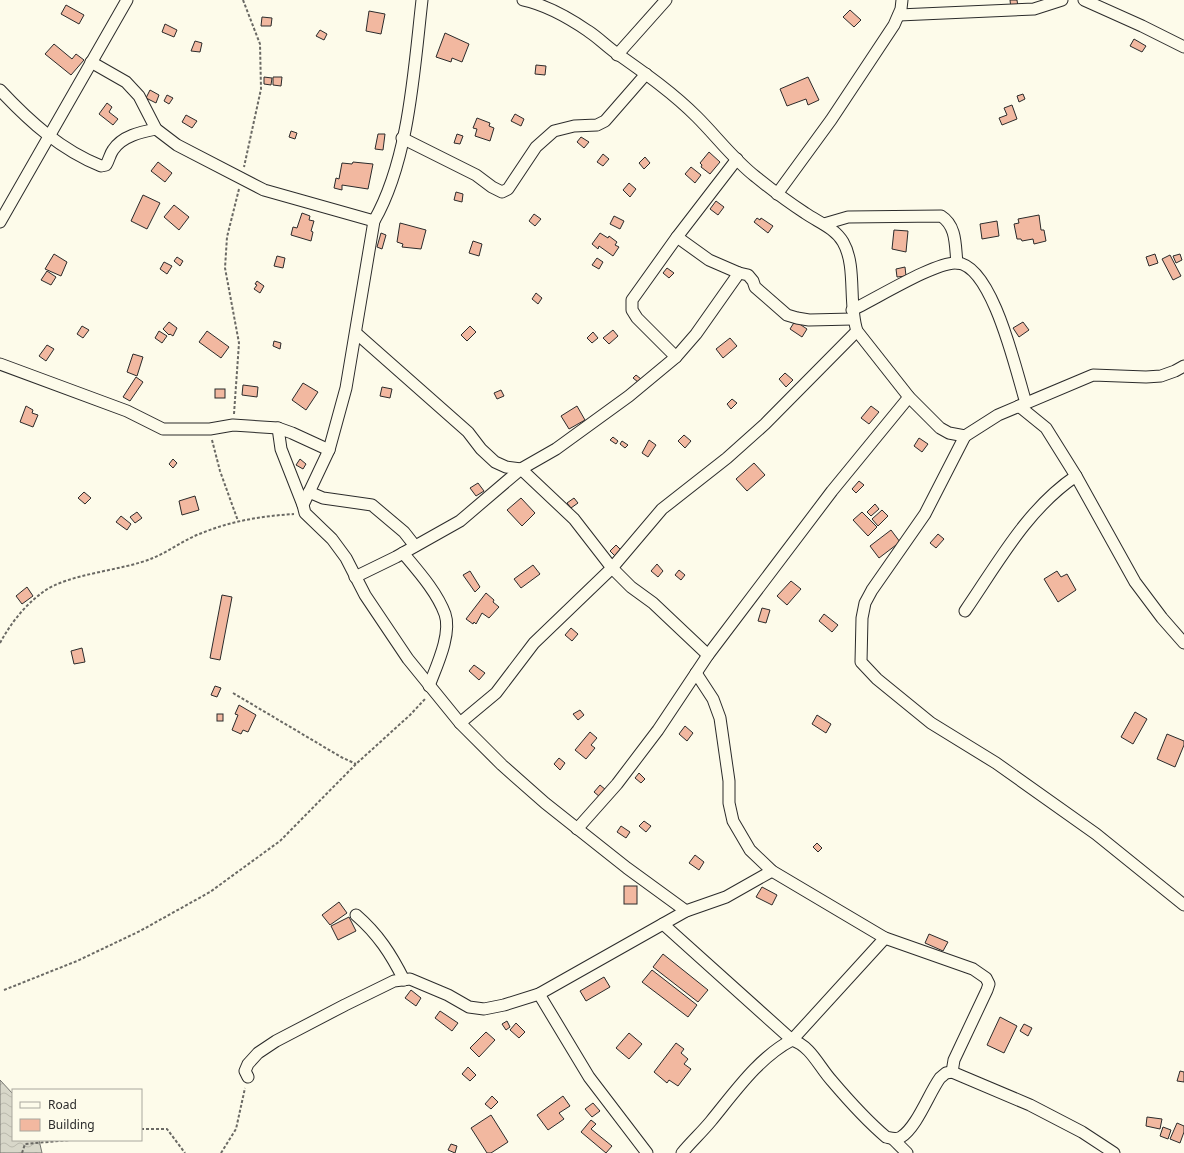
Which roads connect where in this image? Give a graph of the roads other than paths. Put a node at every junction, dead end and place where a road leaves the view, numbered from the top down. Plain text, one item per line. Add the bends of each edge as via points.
1 (127, 0) edge
2 (422, 0) edge
3 (523, 0) edge
4 (666, 0) edge
5 (902, 0) edge
6 (1062, 0) edge
7 (1084, 0) edge
8 (899, 15) junction
9 (1184, 47) edge
10 (617, 55) junction
11 (91, 62) junction
12 (646, 74) junction
13 (0, 90) edge
14 (156, 129) junction
15 (48, 136) junction
16 (402, 138) junction
17 (737, 159) junction
18 (778, 194) junction
19 (374, 221) junction
20 (0, 222) edge
21 (824, 224) junction
22 (677, 237) junction
23 (957, 263) junction
24 (739, 273) junction
25 (852, 315) junction
26 (857, 331) junction
27 (356, 333) junction
28 (676, 357) junction
29 (0, 364) edge
30 (1184, 366) edge
31 (910, 397) junction
32 (1023, 405) junction
33 (278, 428) junction
34 (965, 436) junction
35 (329, 450) junction
36 (522, 469) junction
37 (1076, 476) junction
38 (309, 492) junction
39 (304, 509) junction
40 (415, 546) junction
41 (403, 553) junction
42 (612, 568) junction
43 (355, 577) junction
44 (965, 611) dead end
45 (1184, 643) edge
46 (708, 656) junction
47 (696, 673) junction
48 (431, 688) junction
49 (460, 723) junction
50 (577, 829) junction
51 (772, 871) junction
52 (1184, 905) edge
53 (686, 911) junction
54 (356, 915) dead end
55 (664, 924) junction
56 (885, 938) junction
57 (404, 980) junction
58 (539, 994) junction
59 (792, 1040) junction
60 (952, 1072) junction
61 (248, 1077) road end
62 (893, 1139) junction
63 (903, 1152) edge
64 (647, 1153) edge
65 (682, 1153) edge
66 (1114, 1153) edge

1 - 11 street
2 - 16 street
3 - 10 street via 534,2 589,31
4 - 10 street
5 - 8 street
6 - 8 street via 1034,10
7 - 9 street
8 - 18 street via 831,120
10 - 12 street
11 - 14 street via 126,82 139,96
11 - 15 street
12 - 16 street via 605,121 597,125 554,130 536,147 508,189 502,192 476,175
12 - 17 street via 697,117
13 - 15 street via 21,113
14 - 15 street via 123,140 113,150 106,165 101,166 70,152
14 - 19 street via 177,145 264,190
15 - 20 street
16 - 19 street via 394,175 385,201
17 - 18 street
17 - 22 street
18 - 21 street
19 - 27 street via 365,264
21 - 23 street via 848,217 942,216 952,226
21 - 25 street via 835,233 847,251 852,286
22 - 24 street via 709,260
22 - 28 street via 632,300 632,310 637,318
23 - 25 street via 946,264 926,272
23 - 32 street via 966,266 985,285 1008,337
24 - 25 street via 751,278 755,287 787,315 809,320
24 - 28 street via 696,334
25 - 26 street
26 - 31 street
26 - 42 street via 765,424 727,458 662,509
27 - 35 street via 346,388
27 - 36 street via 468,432 481,449 496,462 506,467
28 - 36 street via 629,396 556,449
29 - 33 street via 127,411 163,429 210,429 233,425
30 - 32 street via 1161,376 1093,375
31 - 34 street via 940,428 949,434
31 - 46 street via 832,491
32 - 34 street via 998,415
32 - 37 street via 1046,428
33 - 35 street
33 - 39 street via 281,449
34 - 52 street via 925,514 872,590 866,603 861,636 861,662 876,679 931,723 996,763 1096,834
35 - 38 street
36 - 40 street via 460,521
36 - 42 street via 574,519
37 - 44 street via 1049,496 1025,525
37 - 45 street via 1136,582
38 - 39 street
38 - 40 street via 323,498 372,505 400,528
39 - 43 street via 332,539 346,558
40 - 41 street
41 - 43 street
41 - 48 street via 434,592 446,615 444,642
42 - 46 street
42 - 49 street via 534,643 496,693
43 - 48 street via 385,626
46 - 47 street
47 - 50 street via 658,730 617,784
47 - 51 street via 713,699 720,718 733,821 750,850
48 - 49 street
49 - 50 street via 502,765
50 - 53 street
51 - 53 street via 726,897
51 - 56 street
53 - 55 street
54 - 57 street via 372,928 383,942
55 - 58 street
55 - 59 street
56 - 59 street
56 - 60 street via 973,969 986,978 988,990 957,1054
57 - 58 street via 410,979 425,984 469,1007 484,1009
57 - 61 street via 394,981 373,991 276,1041 258,1053 248,1064 245,1071
58 - 64 street via 589,1077
59 - 62 street via 805,1046 823,1071 876,1129
59 - 65 street via 770,1055
60 - 62 street via 940,1078 909,1129 900,1137
60 - 66 street via 1030,1105 1082,1132
62 - 63 street

